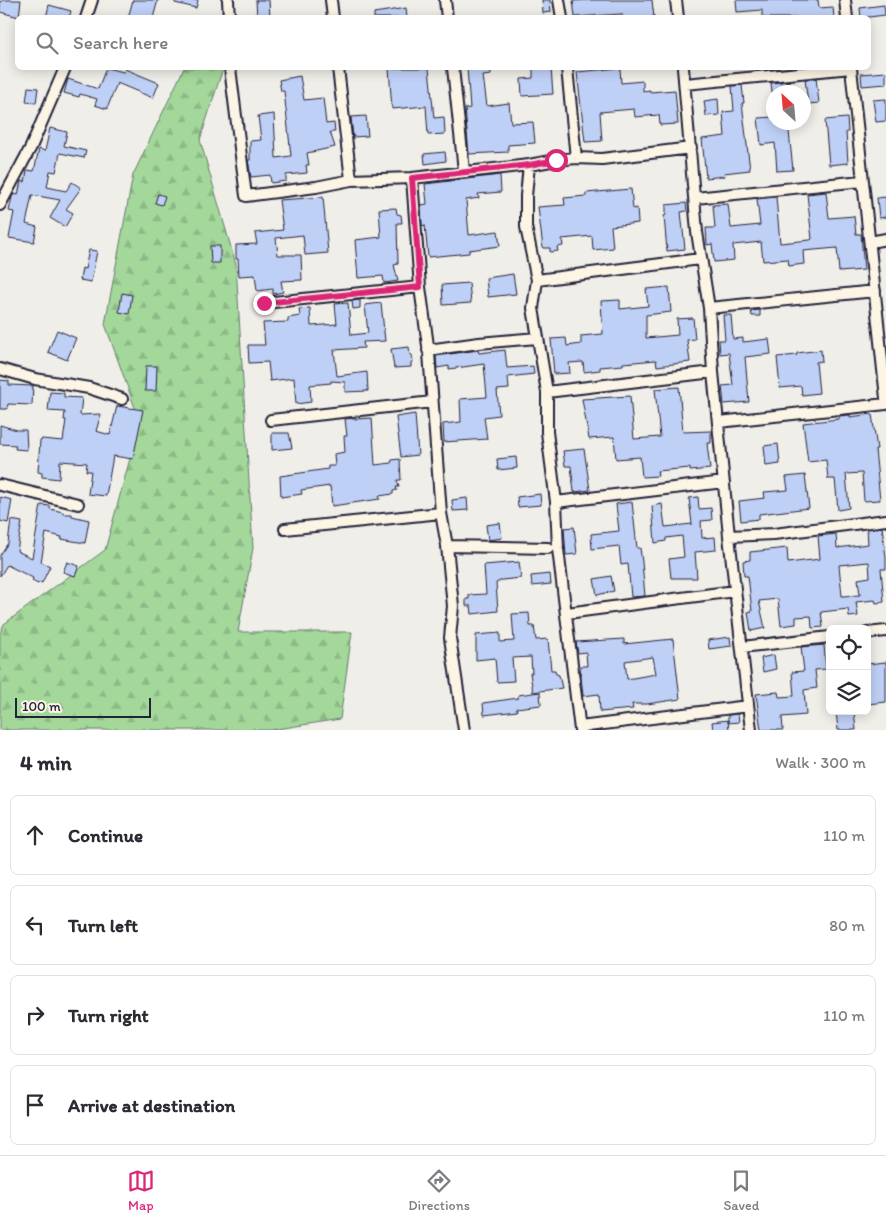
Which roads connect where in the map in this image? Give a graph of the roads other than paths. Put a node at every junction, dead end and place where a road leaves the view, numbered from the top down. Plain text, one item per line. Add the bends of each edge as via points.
1 (92, 0) edge
2 (228, 0) edge
3 (331, 0) edge
4 (444, 0) edge
5 (560, 0) edge
6 (676, 0) edge
7 (846, 0) edge
8 (87, 15) edge
9 (229, 15) edge
10 (333, 15) edge
11 (446, 15) edge
12 (562, 15) edge
13 (678, 15) edge
14 (847, 15) edge
15 (64, 70) edge
16 (230, 70) edge
17 (338, 70) edge
18 (453, 70) edge
19 (567, 70) edge
20 (683, 70) edge
21 (830, 70) edge
22 (851, 70) edge
23 (685, 84) junction
24 (691, 148) junction
25 (576, 158) junction
26 (529, 165) junction
27 (464, 172) junction
28 (412, 178) junction
29 (351, 180) junction
30 (862, 181) junction
31 (695, 198) junction
32 (0, 205) edge
33 (886, 240) edge
34 (870, 242) junction
35 (700, 259) junction
36 (537, 280) junction
37 (420, 287) junction
38 (875, 290) junction
39 (264, 303) dead end
40 (709, 308) junction
41 (538, 338) junction
42 (428, 350) junction
43 (0, 369) edge
44 (713, 372) junction
45 (547, 392) junction
46 (886, 398) edge
47 (122, 400) dead end
48 (432, 402) junction
49 (886, 404) edge
50 (271, 420) dead end
51 (719, 422) junction
52 (724, 482) junction
53 (0, 485) edge
54 (556, 502) junction
55 (78, 504) dead end
56 (441, 513) junction
57 (886, 520) edge
58 (285, 529) dead end
59 (729, 536) junction
60 (448, 546) junction
61 (548, 548) dead end
62 (736, 591) junction
63 (567, 613) junction
64 (886, 631) edge
65 (871, 633) edge
66 (826, 637) edge
67 (742, 647) junction
68 (748, 706) junction
69 (580, 728) edge
70 (464, 730) edge
71 (752, 730) edge

1 - 8 street
2 - 9 street
3 - 10 street
4 - 11 street
5 - 12 street
6 - 13 street
7 - 14 street
15 - 32 street via 31,147
16 - 29 street via 246,196
17 - 29 street
18 - 27 street
19 - 25 street
20 - 23 street
21 - 23 street
22 - 30 street
23 - 24 street
24 - 25 street via 602,160
24 - 31 street
25 - 26 street
26 - 27 street
26 - 36 street via 526,227
27 - 28 street
28 - 29 street
28 - 37 street
30 - 31 street
30 - 34 street
31 - 35 street
33 - 34 street
34 - 38 street
35 - 36 street
35 - 40 street
36 - 41 street via 533,308
37 - 39 street
37 - 42 street
38 - 40 street
38 - 46 street
40 - 44 street
41 - 42 street
41 - 45 street
42 - 48 street
43 - 47 street via 89,388
44 - 45 street
44 - 51 street
45 - 54 street via 547,432
48 - 50 street
48 - 56 street
49 - 51 street
51 - 52 street
52 - 54 street
52 - 59 street
53 - 55 street
54 - 63 street via 558,549
56 - 58 street
56 - 60 street
57 - 59 street via 774,534
59 - 62 street
60 - 61 street
60 - 70 street via 453,606 450,638
62 - 63 street
62 - 67 street
63 - 69 street
64 - 65 street
66 - 67 street
67 - 68 street
68 - 69 street
68 - 71 street

